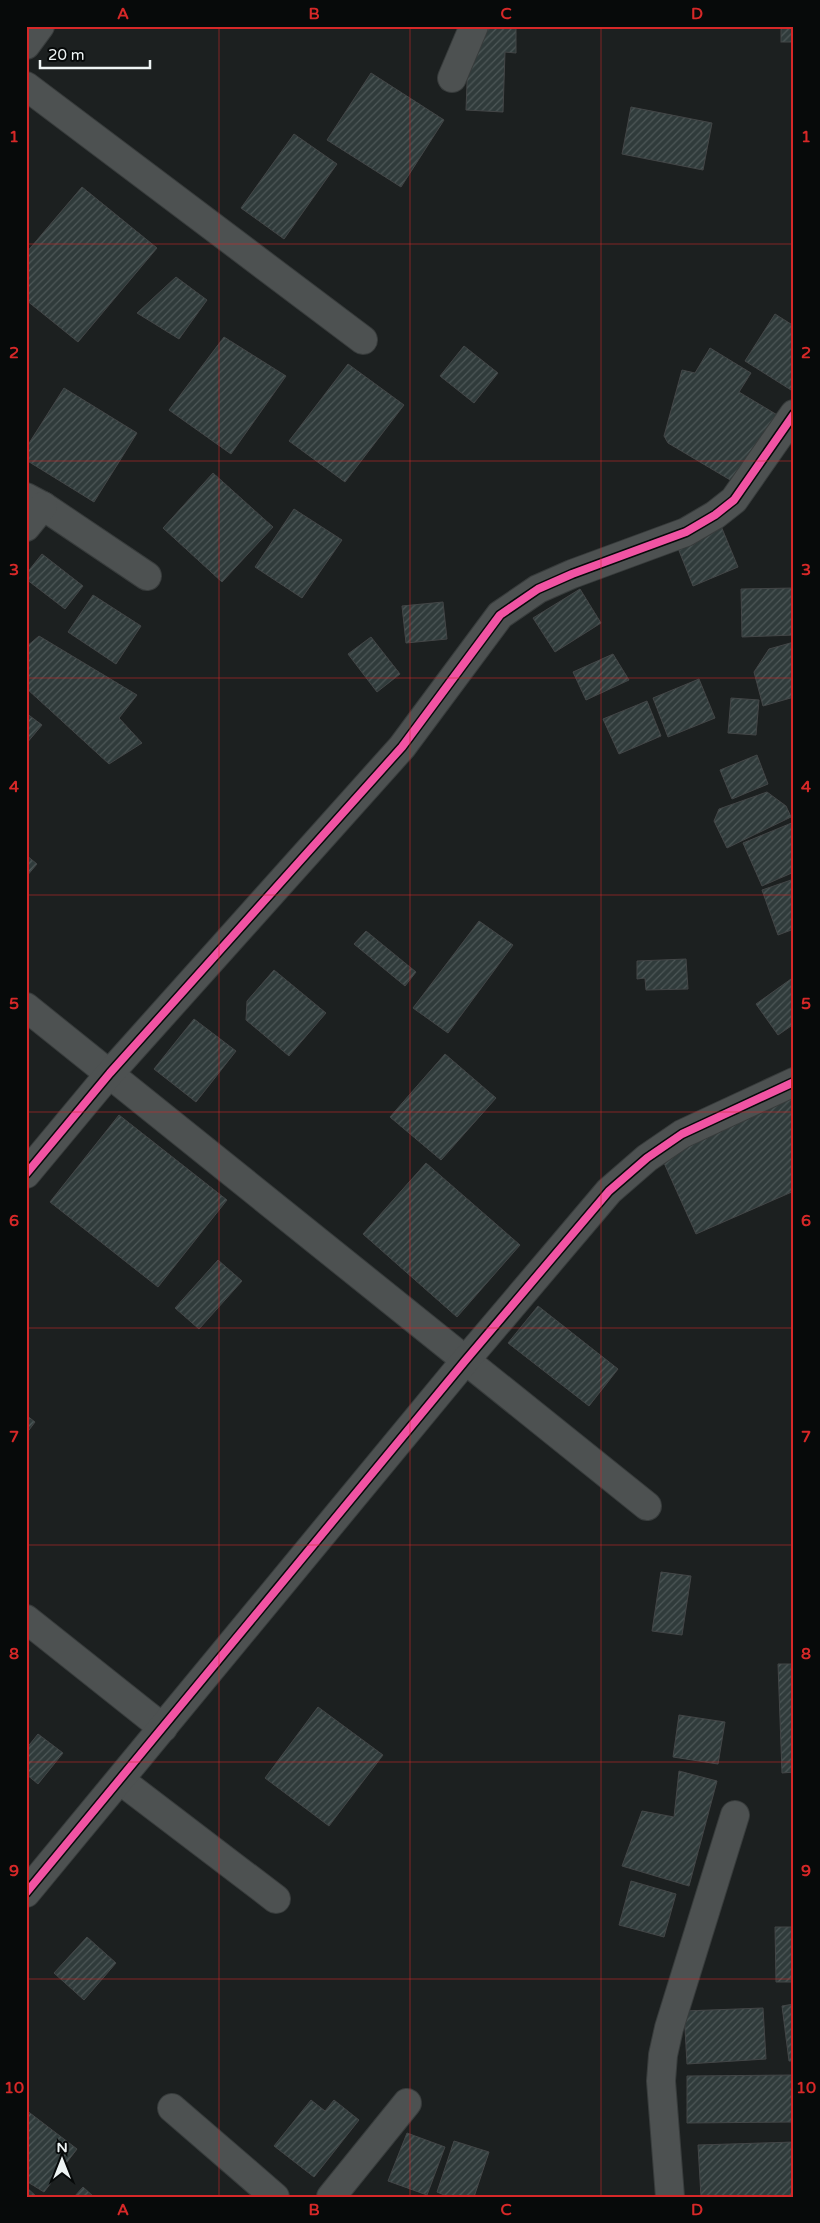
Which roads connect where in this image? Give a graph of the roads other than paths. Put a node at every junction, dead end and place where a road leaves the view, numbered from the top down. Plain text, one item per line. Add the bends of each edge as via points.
1 (40, 26) edge
2 (474, 26) edge
3 (26, 45) edge
4 (452, 78) dead end
5 (26, 86) edge
6 (363, 340) dead end
7 (794, 414) edge
8 (35, 502) edge
9 (26, 528) edge
10 (147, 576) dead end
11 (26, 1008) edge
12 (110, 1073) junction
13 (794, 1082) edge
14 (26, 1174) edge
15 (465, 1361) junction
16 (646, 1506) dead end
17 (26, 1619) edge
18 (163, 1728) junction
19 (120, 1780) junction
20 (735, 1815) dead end
21 (26, 1893) edge
22 (276, 1899) dead end
23 (407, 2103) dead end
24 (172, 2108) dead end
25 (275, 2197) edge
26 (331, 2197) edge
27 (670, 2197) edge

1 - 3 street
2 - 4 street
5 - 6 street
7 - 12 street via 734,500 715,515 686,532 538,589 500,615 402,746
8 - 9 street
8 - 10 street
11 - 12 street
12 - 14 street
12 - 15 street
13 - 15 street via 682,1134 646,1158 609,1191
15 - 16 street
15 - 18 street
17 - 18 street
18 - 19 street
19 - 21 street
19 - 22 street
20 - 27 street via 663,2054 660,2081
23 - 26 street
24 - 25 street

